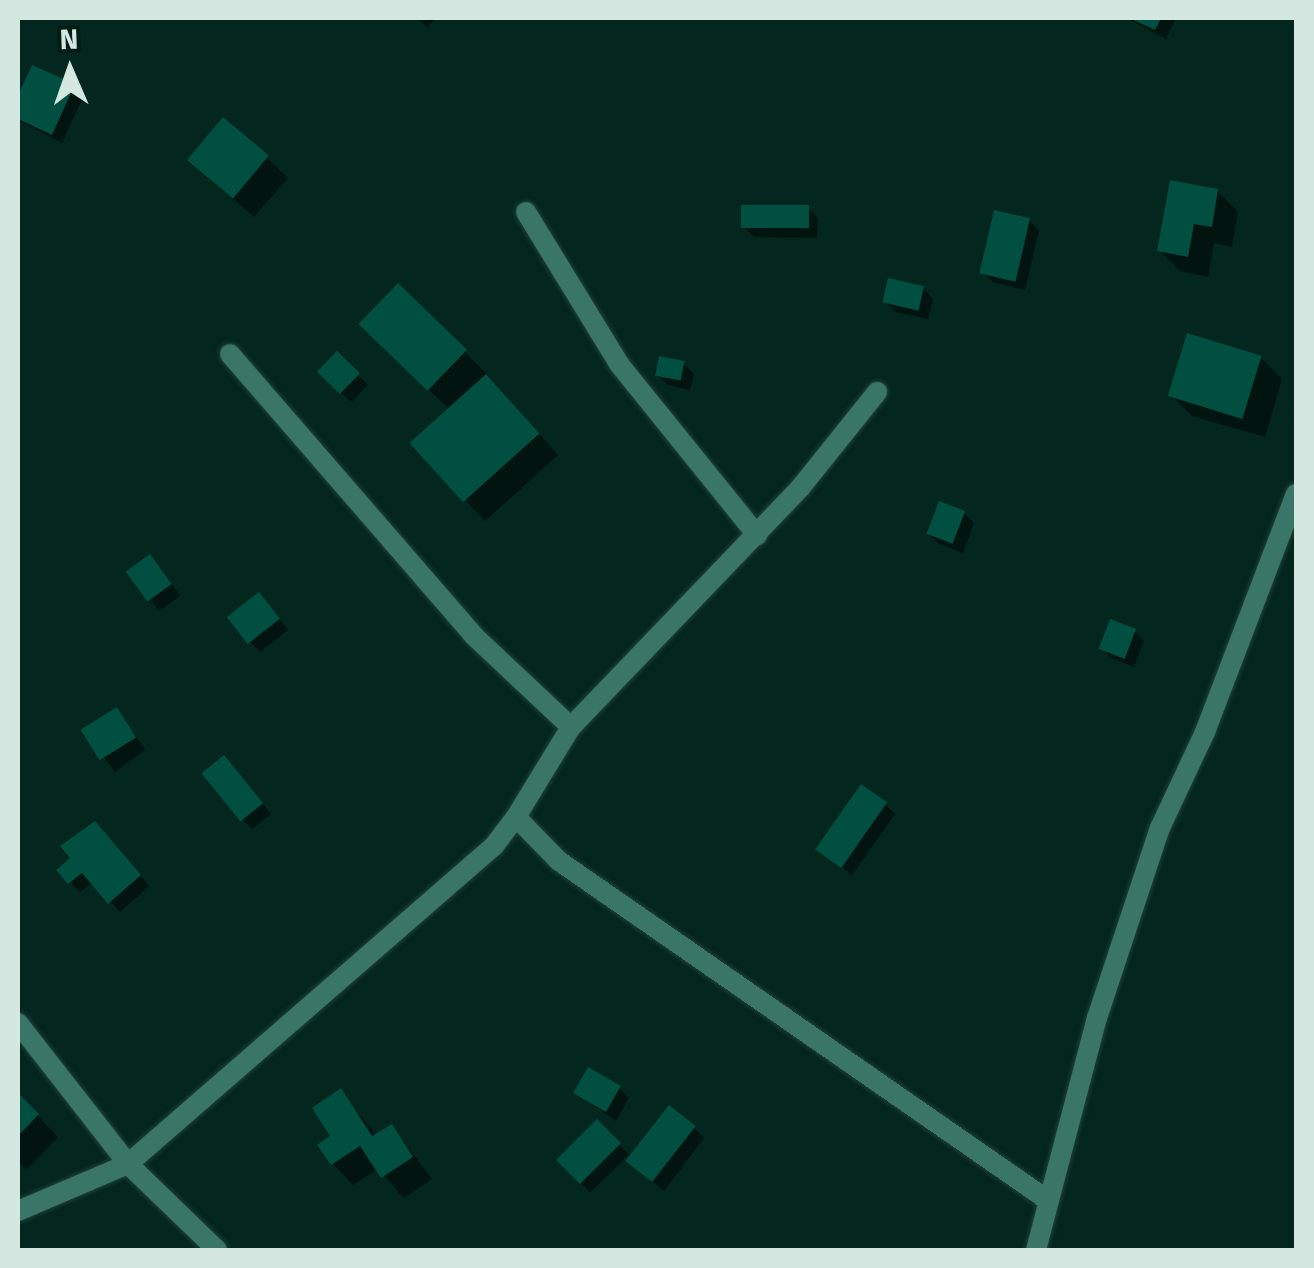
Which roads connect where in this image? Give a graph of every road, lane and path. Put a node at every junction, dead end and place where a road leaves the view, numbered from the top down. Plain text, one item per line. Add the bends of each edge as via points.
1 (526, 212) dead end
2 (230, 354) dead end
3 (877, 392) dead end
4 (1296, 494) edge
5 (756, 536) junction
6 (571, 727) junction
7 (516, 817) junction
8 (18, 1024) edge
9 (128, 1164) junction
10 (1049, 1200) junction
11 (18, 1210) edge
12 (216, 1250) edge
13 (1036, 1250) edge

1 - 5 street via 618,364
2 - 6 street via 473,635
3 - 5 street
4 - 10 street via 1205,732 1160,828 1097,1018
5 - 6 street
6 - 7 street
7 - 9 street via 494,846
7 - 10 street via 559,861
8 - 9 street
9 - 11 street
9 - 12 street
10 - 13 street

